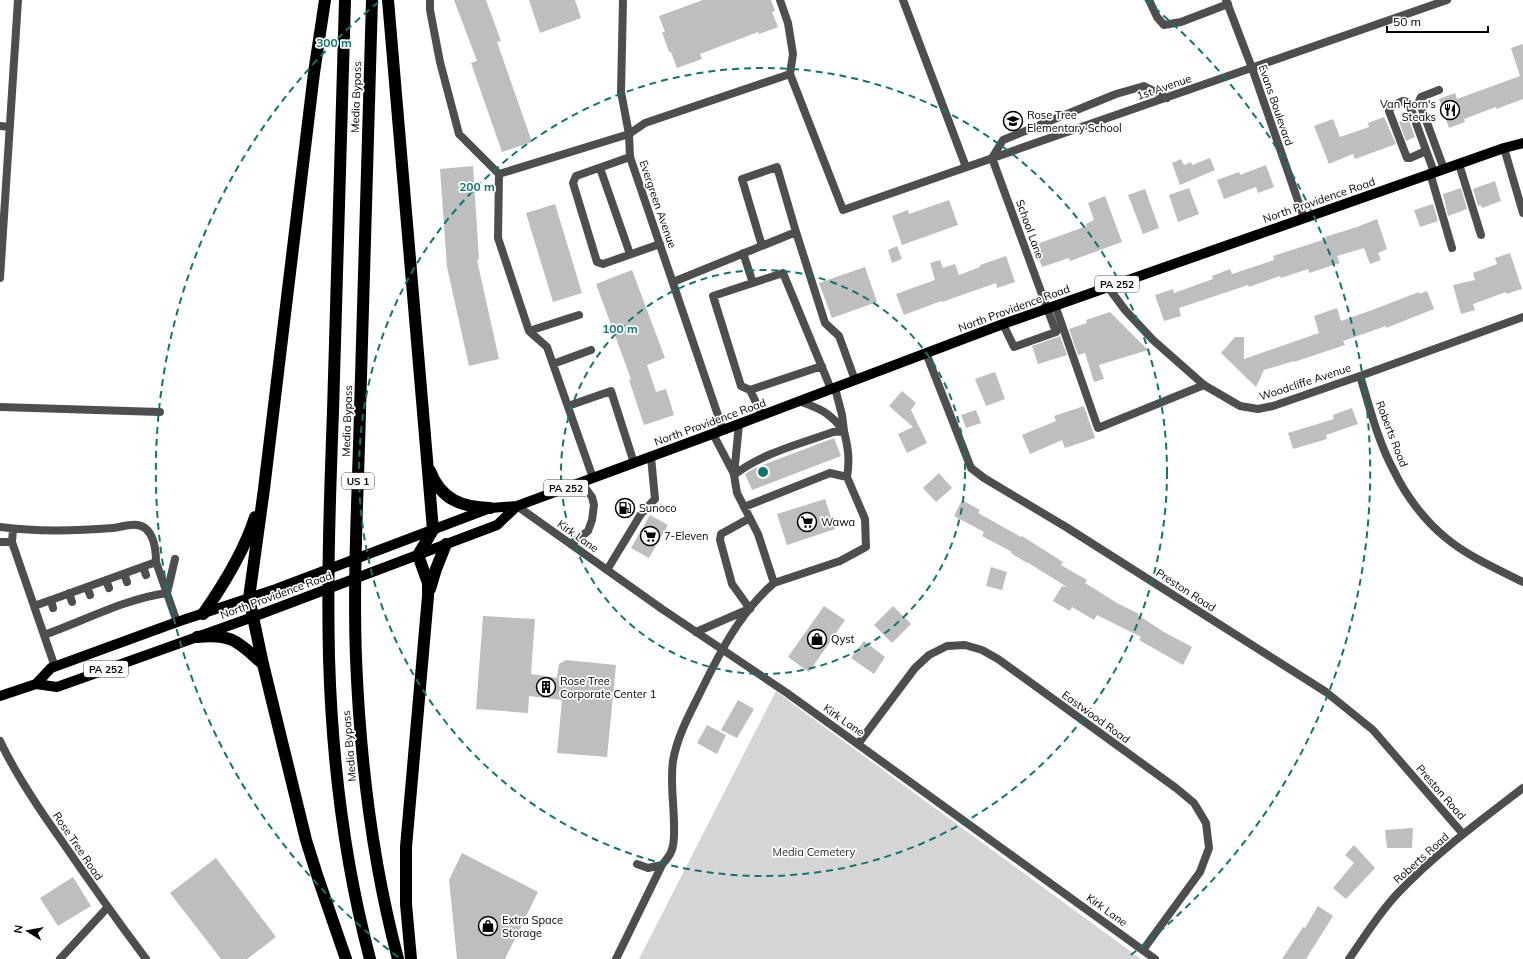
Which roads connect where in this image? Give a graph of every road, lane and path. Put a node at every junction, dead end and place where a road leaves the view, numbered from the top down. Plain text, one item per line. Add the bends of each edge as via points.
1 (18, 0) edge
2 (325, 0) edge
3 (345, 0) edge
4 (372, 0) edge
5 (388, 0) edge
6 (430, 0) edge
7 (623, 0) edge
8 (780, 0) edge
9 (903, 0) edge
10 (1150, 0) edge
11 (1447, 0) edge
12 (1227, 2) edge
13 (1252, 68) junction
14 (790, 74) junction
15 (1439, 90) dead end
16 (1166, 98) junction
17 (0, 126) edge
18 (10, 127) junction
19 (629, 134) junction
20 (1523, 143) edge
21 (1504, 148) junction
22 (1426, 151) junction
23 (630, 157) junction
24 (992, 158) junction
25 (1459, 164) junction
26 (966, 167) junction
27 (600, 168) junction
28 (1444, 169) junction
29 (1432, 173) junction
30 (499, 174) junction
31 (1523, 212) edge
32 (1304, 218) junction
33 (796, 232) junction
34 (1481, 235) dead end
35 (660, 244) junction
36 (762, 246) junction
37 (1452, 248) dead end
38 (743, 253) junction
39 (630, 254) junction
40 (0, 278) edge
41 (673, 282) junction
42 (753, 283) junction
43 (1108, 287) junction
44 (1051, 307) junction
45 (579, 315) dead end
46 (1523, 317) edge
47 (1003, 324) junction
48 (529, 331) junction
49 (591, 350) dead end
50 (926, 353) junction
51 (553, 364) junction
52 (822, 366) junction
53 (1360, 376) junction
54 (855, 380) junction
55 (1204, 384) junction
56 (833, 388) junction
57 (750, 390) junction
58 (799, 401) junction
59 (568, 406) junction
60 (0, 407) edge
61 (160, 412) dead end
62 (762, 415) junction
63 (739, 424) junction
64 (844, 431) junction
65 (718, 432) junction
66 (651, 457) junction
67 (634, 463) junction
68 (427, 464) junction
69 (734, 475) junction
70 (848, 477) junction
71 (593, 478) junction
72 (581, 482) junction
73 (264, 489) junction
74 (516, 506) junction
75 (744, 507) junction
76 (490, 508) junction
77 (750, 518) junction
78 (0, 527) edge
79 (13, 529) junction
80 (432, 530) junction
81 (409, 539) junction
82 (0, 542) edge
83 (12, 542) junction
84 (446, 544) junction
85 (571, 544) junction
86 (418, 555) junction
87 (175, 559) dead end
88 (156, 562) junction
89 (143, 567) junction
90 (607, 570) junction
91 (124, 574) junction
92 (146, 576) dead end
93 (106, 580) junction
94 (127, 582) dead end
95 (1523, 582) edge
96 (774, 583) junction
97 (87, 587) junction
98 (109, 588) dead end
99 (69, 593) junction
100 (167, 593) junction
101 (90, 595) dead end
102 (428, 596) junction
103 (249, 598) junction
104 (50, 600) junction
105 (72, 602) dead end
106 (34, 606) junction
107 (54, 608) dead end
108 (750, 609) junction
109 (203, 614) junction
110 (253, 617) junction
111 (177, 622) junction
112 (696, 632) junction
113 (44, 635) junction
114 (198, 637) junction
115 (722, 649) junction
116 (263, 664) junction
117 (55, 667) junction
118 (36, 684) junction
119 (0, 696) edge
120 (0, 741) edge
121 (858, 744) junction
122 (1523, 788) edge
123 (1463, 834) junction
124 (637, 864) dead end
125 (662, 864) junction
126 (108, 908) junction
127 (1144, 950) junction
128 (60, 959) edge
129 (146, 959) edge
130 (346, 959) edge
131 (370, 959) edge
132 (398, 959) edge
133 (411, 959) edge
134 (616, 959) edge
135 (1155, 959) edge
136 (1349, 959) edge

1 - 18 street
2 - 73 highway
3 - 131 highway, Media Bypass / US 1 via 328,559 329,656 331,707 341,806 357,905
4 - 132 highway, Media Bypass / US 1 via 356,560 356,656 368,803 382,893
5 - 68 highway
6 - 30 street via 440,62 459,134
7 - 19 street, Evergreen Avenue via 621,92
8 - 14 street via 788,22 793,54
9 - 26 street
10 - 12 street via 1156,17 1164,25 1181,22
11 - 13 street, 1st Avenue
12 - 13 street, Evans Boulevard
13 - 16 street, 1st Avenue
13 - 32 street, Evans Boulevard
14 - 19 street via 645,123
14 - 26 street, 1st Avenue via 843,210
15 - 28 street via 1420,97 1419,101
16 - 24 street, 1st Avenue
16 - 24 street via 1144,86 1116,94 1003,140
17 - 18 street
18 - 40 street
19 - 23 street, Evergreen Avenue
19 - 30 street
20 - 21 main road, North Providence Road / PA 252
21 - 25 main road, North Providence Road / PA 252
21 - 31 street
22 - 22 street via 1409,104 1403,101 1392,106 1389,112 1407,158
22 - 29 street
23 - 27 street
23 - 35 street, Evergreen Avenue
24 - 26 street, 1st Avenue
24 - 44 street, School Lane
25 - 28 main road, North Providence Road / PA 252
25 - 34 street
27 - 39 street
27 - 39 street via 576,176 573,182 597,262 603,264
28 - 29 main road, North Providence Road / PA 252
29 - 32 main road, North Providence Road / PA 252
29 - 37 street
30 - 48 street via 498,238
32 - 43 main road, North Providence Road / PA 252
33 - 36 street
33 - 36 street via 777,167 742,179
33 - 54 street via 825,323 839,336
35 - 39 street
35 - 41 street, Evergreen Avenue
36 - 38 street
38 - 41 street
38 - 42 street
41 - 65 street, Evergreen Avenue
42 - 52 street via 783,273
42 - 57 street via 714,296 741,386
43 - 44 main road, North Providence Road / PA 252
43 - 55 street, Woodcliffe Avenue via 1124,310 1153,340
44 - 47 main road, North Providence Road / PA 252
44 - 47 street via 1056,332 1014,347
44 - 55 street via 1098,428
45 - 48 street
46 - 53 street, Woodcliffe Avenue
47 - 50 main road, North Providence Road / PA 252
48 - 51 street via 547,347
49 - 51 street
50 - 54 main road, North Providence Road / PA 252
50 - 123 street, Preston Road via 971,468 1326,692 1373,730
51 - 59 street
52 - 56 street
52 - 57 street
53 - 55 street, Woodcliffe Avenue via 1258,409 1240,406
53 - 95 street, Roberts Road via 1393,471 1417,507 1446,538 1463,551
54 - 56 main road, North Providence Road / PA 252
56 - 58 main road, North Providence Road / PA 252
56 - 64 street via 842,414
57 - 62 street
58 - 62 main road, North Providence Road / PA 252
58 - 64 street via 819,408
59 - 67 street via 611,391
59 - 71 street
60 - 61 street
62 - 63 main road, North Providence Road / PA 252
63 - 65 main road, North Providence Road / PA 252
63 - 69 street
64 - 69 street via 833,432 761,458
64 - 70 street via 849,449
65 - 66 main road, North Providence Road / PA 252
65 - 69 street, Evergreen Avenue
66 - 67 main road, North Providence Road / PA 252
66 - 90 street via 655,499 641,514
67 - 71 main road, North Providence Road / PA 252
68 - 76 highway via 440,490 450,498 473,507
68 - 80 highway
69 - 75 street via 737,494
70 - 75 street via 830,473
70 - 96 street via 865,519 866,547 840,561
71 - 72 main road, North Providence Road / PA 252
72 - 74 main road, North Providence Road / PA 252
72 - 85 street via 592,497 592,520 588,531
73 - 103 highway
73 - 109 highway via 248,536 223,586
74 - 76 main road, North Providence Road / PA 252
74 - 84 main road, North Providence Road / PA 252 via 497,526
74 - 85 street, Kirk Lane
75 - 77 street
76 - 80 main road, North Providence Road / PA 252
77 - 96 street
77 - 108 street via 722,534 720,540 732,584
78 - 79 street
79 - 83 street
79 - 88 street via 72,530 134,524 145,528 151,535 156,548
80 - 81 main road, North Providence Road / PA 252
80 - 86 highway
81 - 86 main road
81 - 103 main road, North Providence Road / PA 252
82 - 83 street
83 - 106 street
84 - 86 main road, North Providence Road / PA 252
84 - 102 highway
85 - 90 street, Kirk Lane
86 - 102 highway via 428,583
86 - 110 main road, North Providence Road / PA 252
87 - 100 street
88 - 89 street
88 - 100 street
89 - 91 street
89 - 92 street
90 - 112 street, Kirk Lane
91 - 93 street
91 - 94 street
93 - 97 street
93 - 98 street
96 - 108 street
97 - 99 street
97 - 101 street
99 - 104 street
99 - 105 street
100 - 111 street
100 - 113 street via 152,592 59,626
102 - 133 highway via 406,847 406,904
103 - 109 main road, North Providence Road / PA 252
103 - 110 highway
104 - 106 street
104 - 107 street
106 - 113 street
108 - 112 street
108 - 115 street
109 - 111 main road, North Providence Road / PA 252
110 - 114 main road, North Providence Road / PA 252
110 - 116 highway
111 - 117 main road, North Providence Road / PA 252
112 - 115 street, Kirk Lane
113 - 117 street
114 - 116 highway via 214,635 230,638
114 - 118 main road, North Providence Road / PA 252 via 57,687
115 - 121 street, Kirk Lane
115 - 125 street via 678,741 671,780 674,837 671,852
116 - 130 highway via 306,840
117 - 118 main road, North Providence Road / PA 252
118 - 119 main road, North Providence Road / PA 252
120 - 126 street, Rose Tree Road via 18,776
121 - 127 street, Kirk Lane
121 - 127 street, Eastwood Road via 915,668 929,654 947,646 965,645 982,650 1010,668 1194,803 1206,823 1209,848 1200,872
122 - 123 street, Roberts Road
123 - 136 street, Roberts Road via 1399,892
124 - 125 street via 648,868
125 - 134 street
126 - 128 street
126 - 129 street, Rose Tree Road
127 - 135 street, Kirk Lane

